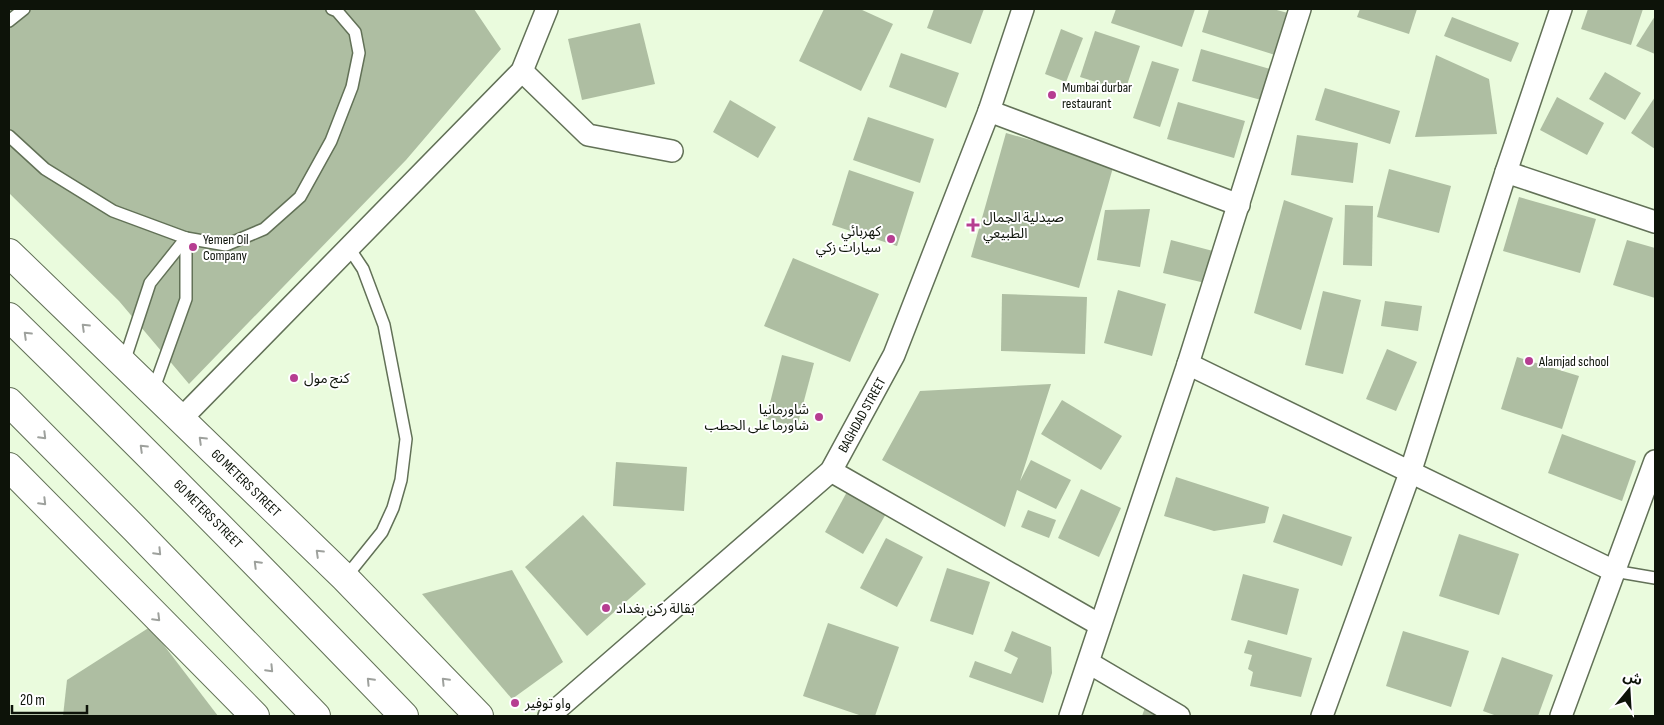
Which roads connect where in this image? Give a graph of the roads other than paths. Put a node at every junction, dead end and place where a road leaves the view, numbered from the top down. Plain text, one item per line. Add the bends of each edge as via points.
1 (24, 9) edge
2 (332, 9) edge
3 (547, 9) edge
4 (1023, 9) edge
5 (1300, 9) edge
6 (1561, 9) edge
7 (9, 21) edge
8 (522, 72) junction
9 (989, 111) junction
10 (9, 136) edge
11 (672, 151) dead end
12 (1506, 172) junction
13 (1238, 205) junction
14 (1655, 222) edge
15 (186, 238) junction
16 (349, 248) junction
17 (9, 253) edge
18 (9, 317) edge
19 (1188, 364) junction
20 (124, 365) junction
21 (152, 392) junction
22 (9, 402) edge
23 (180, 420) junction
24 (1655, 461) edge
25 (9, 467) edge
26 (831, 471) junction
27 (1410, 473) junction
28 (1614, 571) junction
29 (345, 578) junction
30 (1655, 578) edge
31 (1100, 625) junction
32 (1089, 663) junction
33 (255, 716) edge
34 (316, 716) edge
35 (404, 716) edge
36 (479, 716) edge
37 (550, 716) edge
38 (1070, 716) edge
39 (1179, 716) edge
40 (1322, 716) edge
41 (1561, 716) edge

1 - 7 lane
2 - 15 lane via 337,10 355,32 359,54 352,87 331,141 300,197 264,229 226,245
3 - 8 street
4 - 9 street, BAGHDAD STREET
5 - 13 street
6 - 12 street
8 - 11 street via 588,135
8 - 16 street
9 - 13 street
9 - 26 street, BAGHDAD STREET via 894,355
10 - 15 lane via 45,169 113,211
12 - 14 street
12 - 27 street
13 - 19 street
15 - 20 lane via 150,282
15 - 21 lane via 186,299
16 - 23 street
16 - 29 lane via 363,269 384,326 406,439 401,480 393,508 382,532
20 -> 17 main road, 60 METERS STREET
35 -> 18 main road, 60 METERS STREET via 153,458
19 - 27 street
19 - 31 street
20 - 21 main road, 60 METERS STREET
21 - 23 main road, 60 METERS STREET
22 -> 34 main road
29 -> 23 main road, 60 METERS STREET
24 - 28 street
25 -> 33 main road
26 - 31 street
26 - 37 street, BAGHDAD STREET
27 - 28 street
27 - 40 street
28 - 30 lane
28 - 41 street
36 -> 29 main road, 60 METERS STREET
31 - 32 street
32 - 38 street
32 - 39 street

